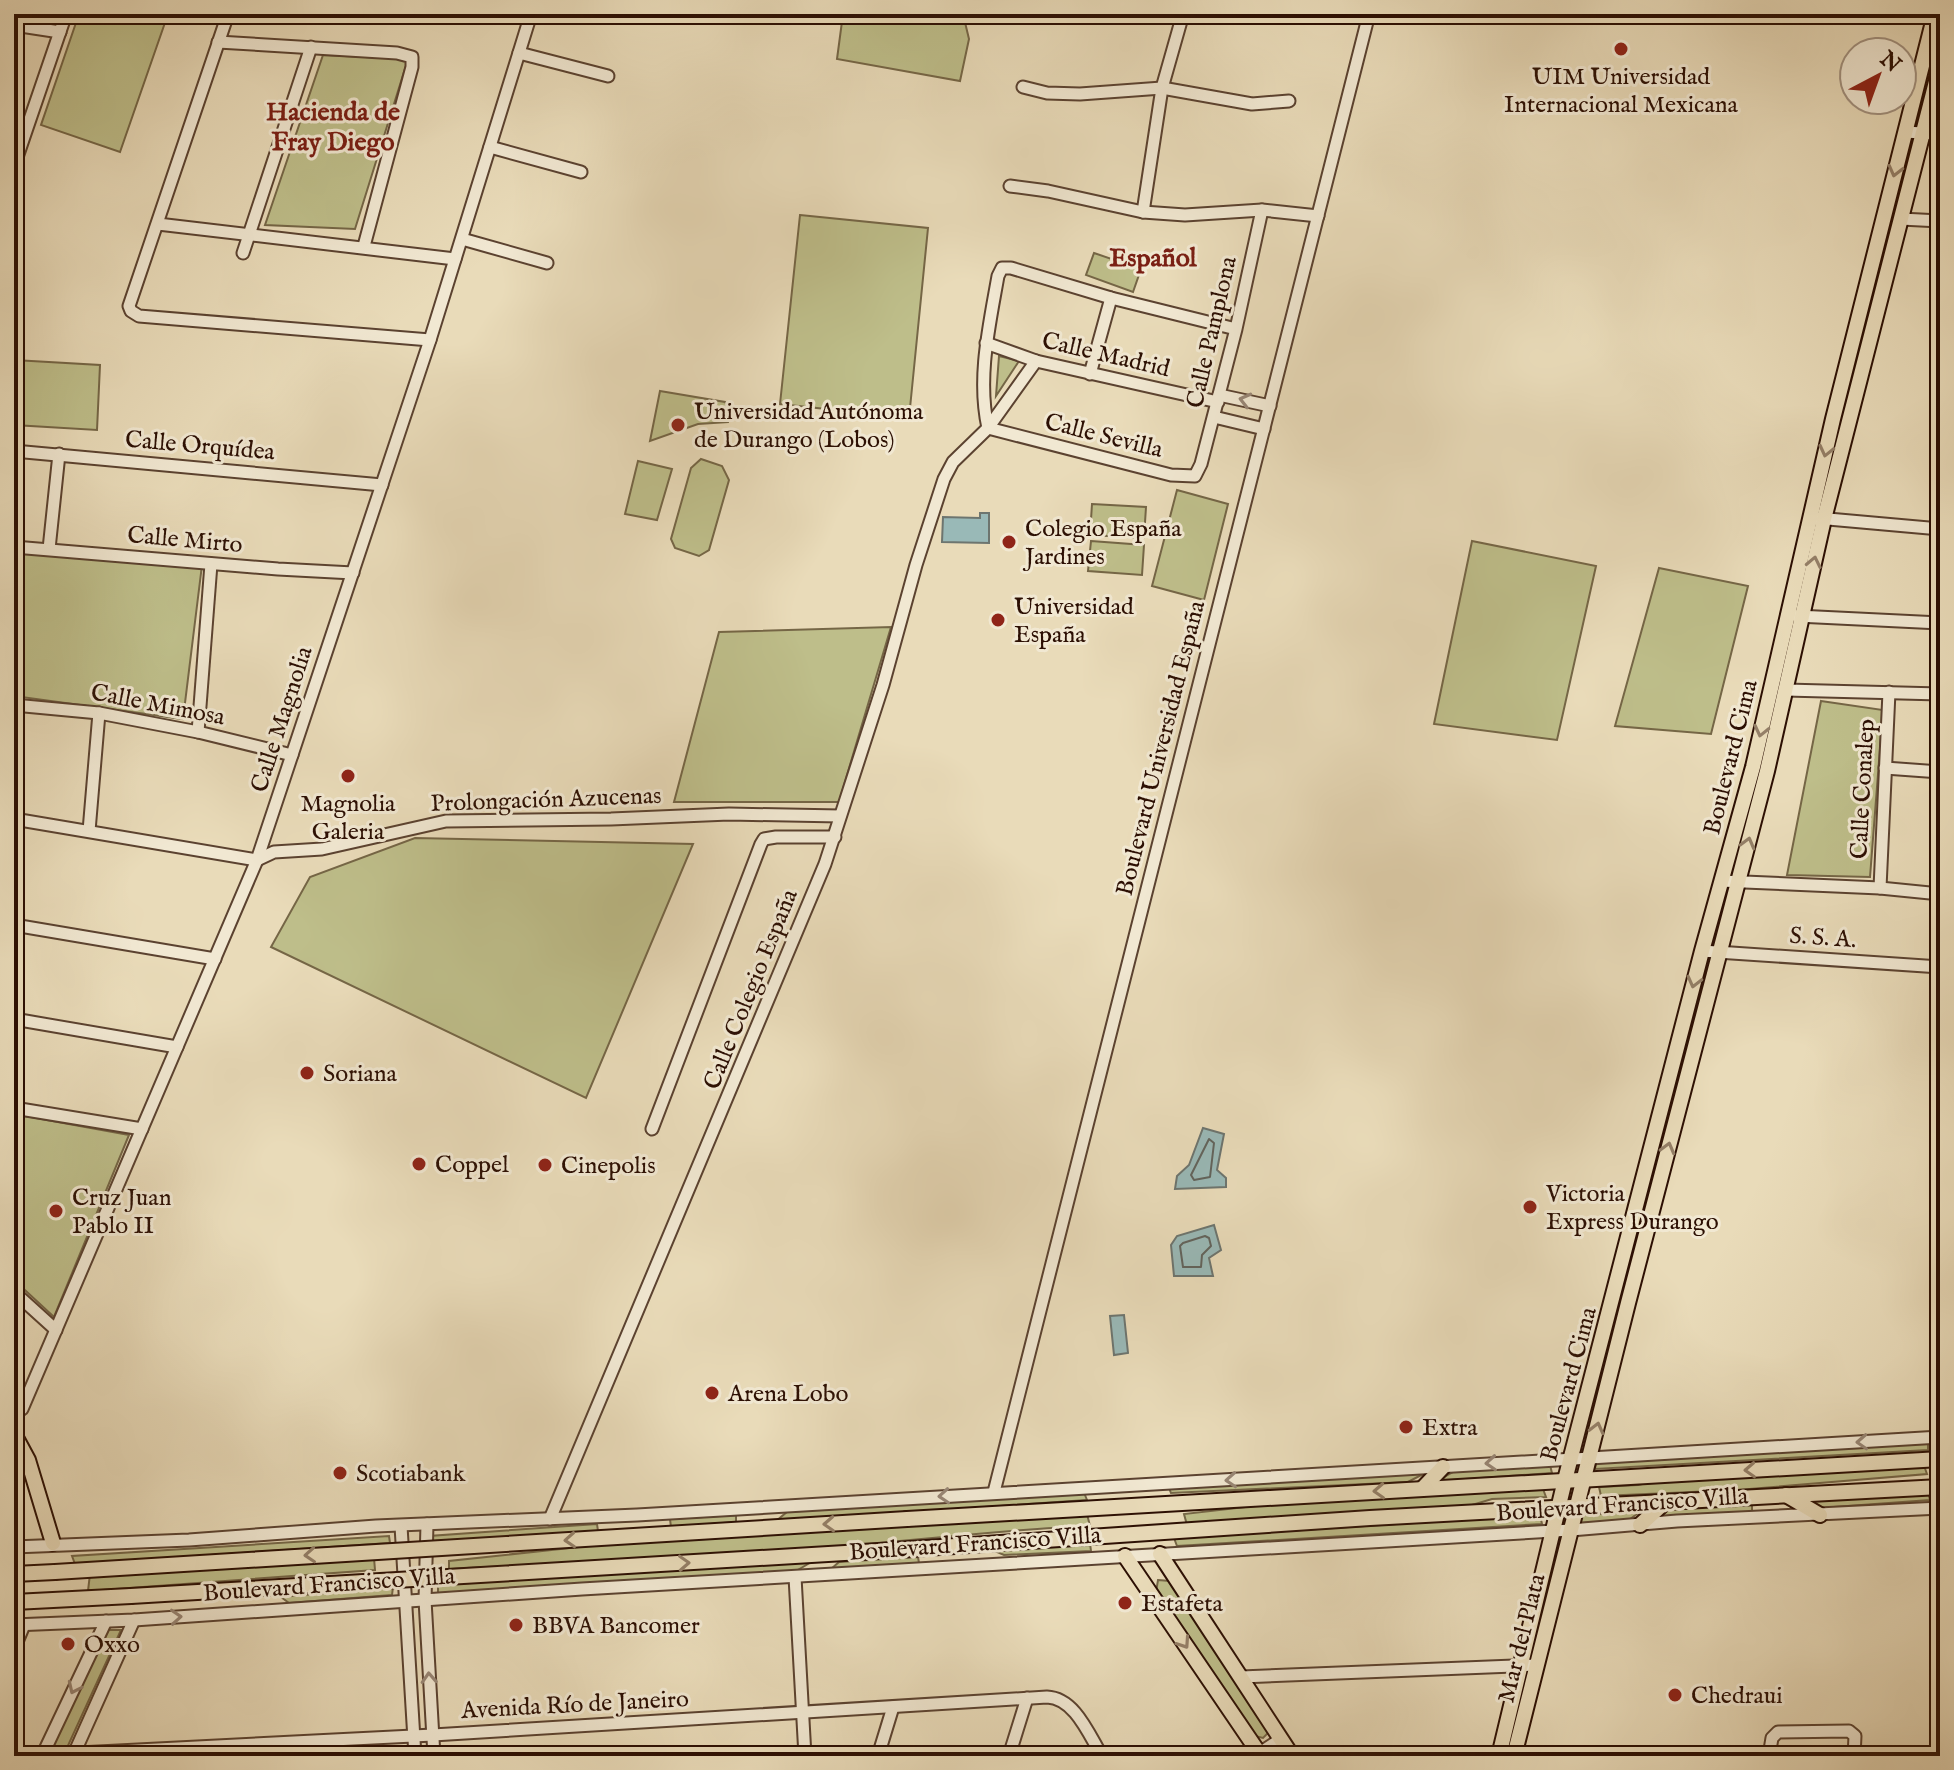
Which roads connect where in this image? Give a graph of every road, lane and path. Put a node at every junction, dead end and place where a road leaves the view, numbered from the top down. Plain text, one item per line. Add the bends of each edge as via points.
1 (66, 14) edge
2 (228, 14) edge
3 (531, 14) edge
4 (1183, 14) edge
5 (1369, 14) edge
6 (1935, 14) edge
7 (14, 25) edge
8 (60, 32) junction
9 (218, 42) junction
10 (311, 47) junction
11 (519, 53) junction
12 (1940, 66) edge
13 (608, 76) dead end
14 (1023, 87) dead end
15 (1162, 88) junction
16 (1289, 101) dead end
17 (1905, 132) junction
18 (1923, 133) junction
19 (1940, 134) edge
20 (19, 136) edge
21 (490, 147) junction
22 (14, 166) edge
23 (581, 172) dead end
24 (1010, 186) dead end
25 (1262, 210) junction
26 (1143, 212) junction
27 (1318, 216) junction
28 (1901, 219) junction
29 (1940, 221) edge
30 (158, 224) junction
31 (248, 234) junction
32 (462, 239) junction
33 (364, 246) junction
34 (243, 253) dead end
35 (455, 259) junction
36 (547, 263) dead end
37 (1111, 298) junction
38 (1236, 329) junction
39 (430, 340) junction
40 (986, 343) junction
41 (1036, 361) junction
42 (1090, 374) junction
43 (1218, 398) junction
44 (1270, 406) junction
45 (1214, 417) junction
46 (1841, 421) junction
47 (988, 428) junction
48 (1264, 429) junction
49 (14, 451) edge
50 (59, 454) junction
51 (1201, 464) joint
52 (382, 485) junction
53 (1817, 518) junction
54 (1940, 529) edge
55 (14, 547) edge
56 (49, 549) junction
57 (211, 564) junction
58 (353, 573) junction
59 (1795, 616) junction
60 (1940, 623) edge
61 (1786, 690) junction
62 (1889, 692) junction
63 (1940, 694) edge
64 (14, 705) edge
65 (99, 713) junction
66 (198, 732) junction
67 (292, 755) junction
68 (1885, 768) junction
69 (1940, 772) edge
70 (840, 816) junction
71 (14, 819) edge
72 (89, 831) junction
73 (835, 837) junction
74 (257, 860) junction
75 (1721, 881) junction
76 (1737, 882) junction
77 (1880, 888) junction
78 (1940, 894) edge
79 (14, 925) edge
80 (1702, 951) junction
81 (1720, 952) junction
82 (215, 959) junction
83 (1940, 967) edge
84 (14, 1019) edge
85 (177, 1047) junction
86 (14, 1108) edge
87 (142, 1129) junction
88 (652, 1129) dead end
89 (14, 1292) edge
90 (56, 1330) junction
91 (14, 1413) edge
92 (14, 1434) edge
93 (1940, 1437) edge
94 (1590, 1458) junction
95 (1571, 1459) junction
96 (1940, 1459) edge
97 (1443, 1467) junction
98 (1584, 1479) junction
99 (1565, 1480) junction
100 (1940, 1487) edge
101 (1422, 1489) junction
102 (994, 1492) junction
103 (1786, 1495) junction
104 (1664, 1503) junction
105 (1577, 1508) junction
106 (1940, 1508) edge
107 (1558, 1509) junction
108 (1820, 1515) junction
109 (550, 1519) junction
110 (427, 1524) junction
111 (1640, 1525) junction
112 (401, 1526) junction
113 (1571, 1530) junction
114 (1554, 1531) junction
115 (53, 1543) junction
116 (14, 1547) edge
117 (1160, 1554) junction
118 (1125, 1556) junction
119 (14, 1574) edge
120 (795, 1577) junction
121 (405, 1600) junction
122 (425, 1600) junction
123 (14, 1602) edge
124 (134, 1620) junction
125 (106, 1621) junction
126 (19, 1625) edge
127 (14, 1649) edge
128 (1529, 1665) junction
129 (1241, 1677) junction
130 (1027, 1698) junction
131 (893, 1707) junction
132 (802, 1713) junction
133 (1940, 1723) edge
134 (433, 1735) junction
135 (414, 1736) junction
136 (1281, 1739) junction
137 (43, 1755) edge
138 (74, 1755) edge
139 (1258, 1755) edge
140 (19, 1756) edge
141 (415, 1756) edge
142 (434, 1756) edge
143 (805, 1756) edge
144 (878, 1756) edge
145 (1009, 1756) edge
146 (1102, 1756) edge
147 (1292, 1756) edge
148 (1499, 1756) edge
149 (1514, 1756) edge
150 (1769, 1756) edge
151 (1854, 1756) edge
152 (1938, 1756) edge

1 - 8 street
2 - 9 street
3 - 11 street, Calle Magnolia
4 - 15 street
5 - 27 street, Boulevard Universidad España
6 - 17 main road, Boulevard Cima
7 - 8 street
8 - 20 street
9 - 10 street
9 - 30 street
10 - 31 street
10 - 33 street via 406,54 413,59
11 - 13 street
11 - 21 street, Calle Magnolia
12 - 18 main road, Boulevard Cima
14 - 15 street via 1080,94
15 - 16 street via 1252,104
15 - 26 street
17 - 18 street
17 -> 46 main road, Boulevard Cima
18 - 19 street
18 - 28 main road, Boulevard Cima
20 - 22 street
21 - 23 street
21 - 32 street, Calle Magnolia
24 - 26 street
25 - 26 street
25 - 27 street
25 - 38 street, Calle Pamplona
27 - 44 street, Boulevard Universidad España
28 - 29 street
28 - 46 main road, Boulevard Cima
30 - 31 street
30 - 39 street via 131,301 131,311 139,316
31 - 33 street
31 - 34 street
32 - 35 street, Calle Magnolia
32 - 36 street
33 - 35 street
35 - 39 street, Calle Magnolia
37 - 38 street
37 - 40 street via 1002,268
37 - 42 street
38 - 43 street, Calle Pamplona
39 - 52 street, Calle Magnolia
40 - 41 street, Calle Madrid
40 - 47 street via 983,401
41 - 42 street, Calle Madrid
41 - 47 street
42 - 43 street, Calle Madrid
44 -> 43 street, Calle Madrid
43 - 45 street, Calle Pamplona
44 - 48 street, Boulevard Universidad España
45 - 48 street
45 - 51 street, Calle Pamplona
46 - 53 main road, Boulevard Cima
47 - 51 street, Calle Sevilla via 1171,475 1192,478
47 - 70 street, Calle Colegio España via 953,462 944,479
48 - 102 street, Boulevard Universidad España
49 - 50 street, Calle Orquídea
50 - 52 street, Calle Orquídea
50 - 56 street
52 - 58 street, Calle Magnolia
53 - 54 street
53 - 59 main road, Boulevard Cima
55 - 56 street, Calle Mirto
56 - 57 street, Calle Mirto
57 - 58 street, Calle Mirto
57 - 66 street
58 - 67 street, Calle Magnolia
59 - 60 street
59 - 61 main road, Boulevard Cima
59 -> 75 main road, Boulevard Cima
61 - 62 street
76 -> 61 main road, Boulevard Cima
62 - 63 street
62 - 68 street, Calle Conalep
64 - 65 street, Calle Mimosa
65 - 66 street, Calle Mimosa
65 - 72 street
66 - 67 street, Calle Mimosa
67 - 74 street, Calle Magnolia
68 - 69 street
68 - 77 street, Calle Conalep
70 - 73 street, Calle Colegio España
70 - 74 street, Prolongación Azucenas via 446,821 322,849 274,852
71 - 72 street
72 - 74 street
73 - 88 street via 764,839
73 - 109 street, Calle Colegio España
74 - 82 street, Calle Magnolia
75 - 76 street
75 - 80 main road, Boulevard Cima
76 - 77 street
76 - 81 main road, Boulevard Cima
77 - 78 street
79 - 82 street
80 - 81 street, S. S. A.
80 -> 95 main road, Boulevard Cima
81 - 83 street, S. S. A.
94 -> 81 main road, Boulevard Cima
82 - 85 street, Calle Magnolia
84 - 85 street
85 - 87 street, Calle Magnolia
86 - 87 street
87 - 90 street, Calle Magnolia
89 - 90 street
90 - 91 street, Calle Magnolia via 22,1409
92 - 115 main road
93 -> 94 street, Boulevard Francisco Villa
94 - 95 street, Boulevard Francisco Villa
94 - 98 main road, Boulevard Cima
95 -> 97 street, Boulevard Francisco Villa
95 - 99 main road, Boulevard Cima
96 -> 98 main road, Boulevard Francisco Villa
97 - 101 main road
97 -> 102 street, Boulevard Francisco Villa
98 - 99 main road, Boulevard Francisco Villa
98 - 105 main road, Boulevard Cima
99 - 101 main road, Boulevard Francisco Villa
99 - 107 main road, Boulevard Cima
100 - 103 main road, Boulevard Francisco Villa
101 -> 119 main road, Boulevard Francisco Villa, bridge
102 -> 109 street, Boulevard Francisco Villa
103 - 104 main road, Boulevard Francisco Villa
103 - 108 main road
104 - 105 main road, Boulevard Francisco Villa
104 - 111 main road
105 - 107 main road, Boulevard Francisco Villa
105 - 113 main road, Boulevard Cima
106 - 108 street, Boulevard Francisco Villa
107 - 114 main road, Boulevard Cima
123 -> 107 main road, Boulevard Francisco Villa, bridge
108 - 111 street, Boulevard Francisco Villa
109 - 110 street, Boulevard Francisco Villa
110 - 112 street, Boulevard Francisco Villa
110 - 122 street
111 - 113 street, Boulevard Francisco Villa
112 - 115 street, Boulevard Francisco Villa
112 - 121 street
113 - 114 street, Boulevard Francisco Villa
113 - 128 main road, Mar del Plata
114 - 117 street, Boulevard Francisco Villa
114 - 128 main road, Boulevard Cima
115 - 116 street, Boulevard Francisco Villa
117 - 118 street, Boulevard Francisco Villa
117 - 129 main road
118 - 120 street, Boulevard Francisco Villa
118 -> 139 main road
120 - 122 street, Boulevard Francisco Villa
120 - 132 street
121 - 122 street, Boulevard Francisco Villa
124 -> 121 street, Boulevard Francisco Villa
121 - 135 street
134 -> 122 street
124 - 125 street, Boulevard Francisco Villa
124 - 138 street
125 - 126 street, Boulevard Francisco Villa
125 -> 137 street
126 - 127 street
128 - 129 street
128 - 148 main road
128 - 149 main road, Mar del Plata
129 - 136 main road
130 - 131 street, Avenida Río de Janeiro
130 - 145 street
130 - 146 street, Avenida Río de Janeiro via 1056,1697 1069,1704
131 - 132 street, Avenida Río de Janeiro
131 - 144 street
132 - 134 street, Avenida Río de Janeiro
132 - 143 street
133 - 152 street
134 - 135 street, Avenida Río de Janeiro
134 - 142 street
135 - 138 street, Avenida Río de Janeiro
135 - 141 street
136 - 139 street
136 - 147 main road
137 - 138 street, Avenida Río de Janeiro
137 - 140 street, Avenida Río de Janeiro
150 - 151 street via 1781,1731 1853,1732

